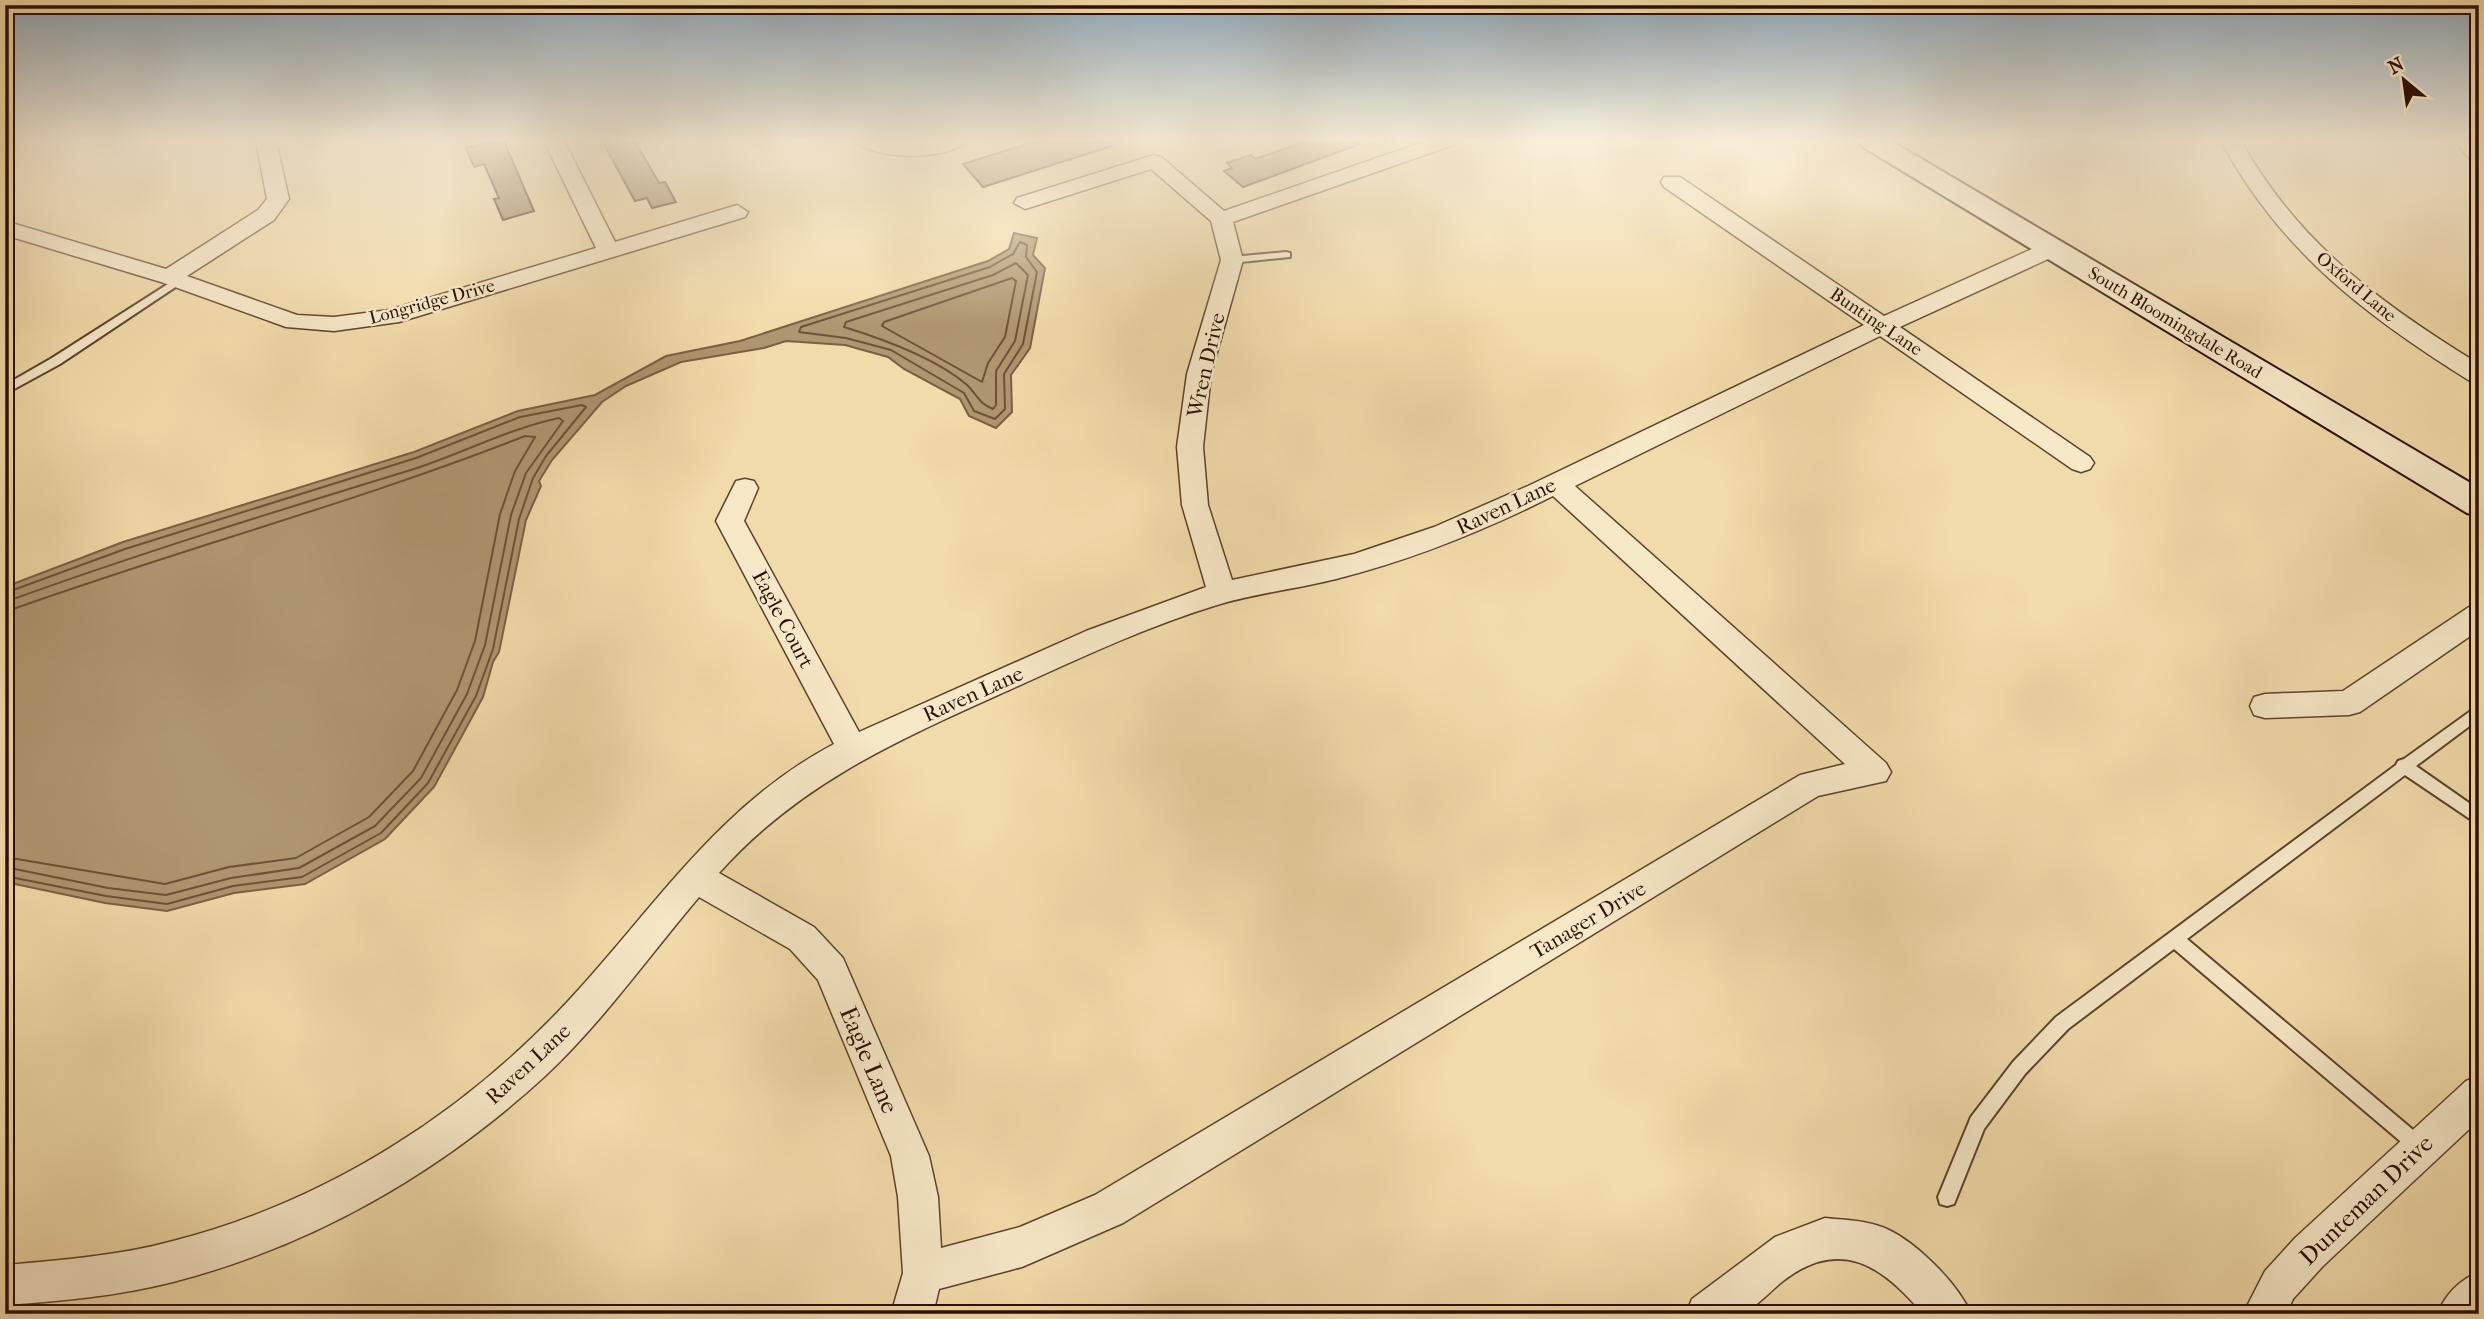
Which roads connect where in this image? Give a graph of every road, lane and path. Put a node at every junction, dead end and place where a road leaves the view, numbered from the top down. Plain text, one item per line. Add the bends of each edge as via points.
1 (275, 203) edge
2 (584, 203) edge
3 (1202, 203) edge
4 (1268, 203) edge
5 (1702, 203) edge
6 (1974, 203) edge
7 (2269, 203) edge
8 (737, 212) dead end
9 (1221, 219) junction
10 (5, 228) edge
11 (2051, 249) junction
12 (608, 251) junction
13 (1286, 255) dead end
14 (1232, 260) junction
15 (174, 279) junction
16 (1880, 325) junction
17 (2479, 375) edge
18 (5, 390) edge
19 (2081, 463) dead end
20 (1555, 483) junction
21 (744, 488) dead end
22 (2479, 504) edge
23 (1222, 593) junction
24 (2479, 615) edge
25 (2265, 706) dead end
26 (2479, 710) edge
27 (852, 748) junction
28 (2403, 765) junction
29 (2479, 819) edge
30 (695, 877) junction
31 (2174, 939) junction
32 (2479, 1094) edge
33 (2421, 1148) junction
34 (1947, 1197) dead end
35 (923, 1273) junction
36 (5, 1285) edge
37 (2479, 1292) edge
38 (912, 1314) edge
39 (1707, 1314) edge
40 (1950, 1314) edge
41 (2264, 1314) edge
42 (2458, 1314) edge

1 - 15 street via 266,215
2 - 12 street
3 - 9 street
4 - 9 street
5 - 16 street, Bunting Lane
6 - 11 main road, South Bloomingdale Road
7 - 17 street, Oxford Lane via 2323,261 2403,326
8 - 12 street, Longridge Drive
9 - 14 street
10 - 15 street, Longridge Drive
11 - 16 street, Raven Lane
11 - 22 main road, South Bloomingdale Road
12 - 15 street, Longridge Drive via 391,317 355,323 294,322
13 - 14 lane
14 - 23 street, Wren Drive via 1199,374 1189,447 1195,505
15 - 18 lane via 56,361
16 - 19 street, Bunting Lane
16 - 20 street, Raven Lane
20 - 23 street, Raven Lane via 1389,554
20 - 35 street, Tanager Drive via 1875,772 1811,784 1109,1209 1022,1247
21 - 27 street, Eagle Court via 730,521
23 - 27 street, Raven Lane via 1099,637
24 - 25 street via 2349,703
26 - 28 lane
27 - 30 street, Raven Lane via 765,807
28 - 29 lane
28 - 31 lane
30 - 35 street, Eagle Lane via 802,938 831,969 910,1156
30 - 36 street, Raven Lane via 559,1037 498,1095 401,1165 307,1216 231,1247 141,1272
31 - 33 lane
31 - 34 lane via 2062,1023 2019,1068 1977,1123
32 - 33 street, Dunteman Drive
33 - 41 street, Dunteman Drive via 2309,1252 2279,1285
35 - 38 street, Eagle Lane
37 - 42 street
39 - 40 street via 1788,1251 1825,1238 1877,1245 1920,1279

